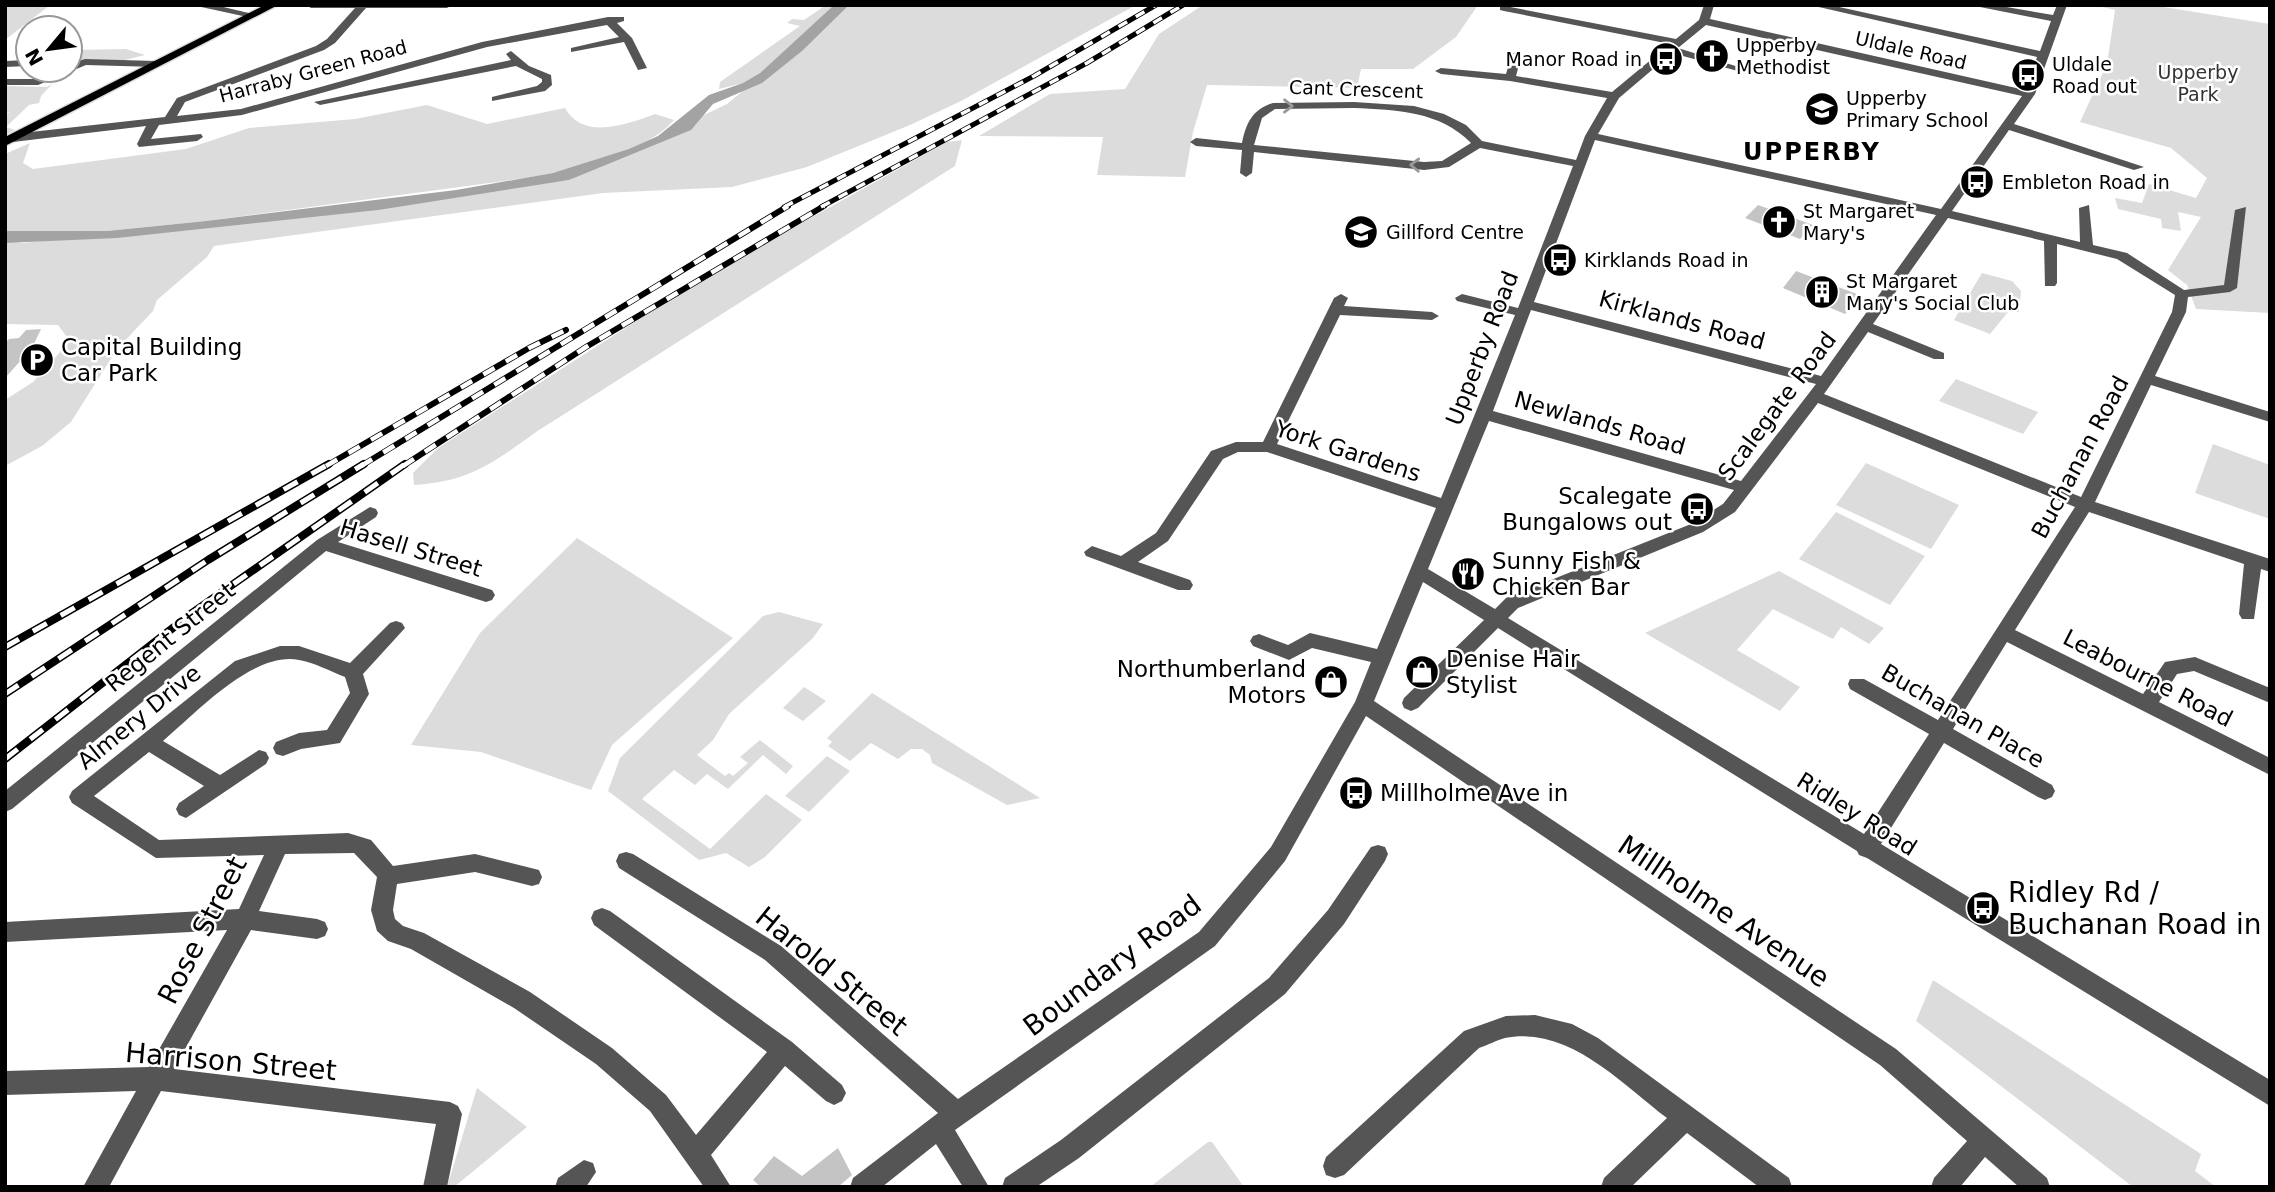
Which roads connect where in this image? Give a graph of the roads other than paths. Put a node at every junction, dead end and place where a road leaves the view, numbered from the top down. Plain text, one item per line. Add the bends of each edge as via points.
1 (197, 5) edge
2 (273, 5) edge
3 (311, 5) edge
4 (447, 5) edge
5 (1505, 5) edge
6 (1709, 5) edge
7 (1815, 5) edge
8 (1975, 5) edge
9 (362, 7) edge
10 (2060, 12) edge
11 (252, 15) junction
12 (1704, 21) junction
13 (627, 38) junction
14 (502, 42) junction
15 (1673, 45) junction
16 (575, 50) dead end
17 (1517, 54) dead end
18 (2045, 55) junction
19 (85, 62) edge
20 (518, 62) junction
21 (156, 64) junction
22 (642, 68) dead end
23 (1441, 71) dead end
24 (1741, 71) dead end
25 (1510, 78) junction
26 (2029, 94) junction
27 (1614, 96) junction
28 (496, 99) dead end
29 (320, 102) dead end
30 (168, 122) junction
31 (155, 123) junction
32 (2006, 125) junction
33 (1591, 136) junction
34 (197, 137) dead end
35 (9, 140) edge
36 (1196, 142) dead end
37 (1478, 144) junction
38 (1248, 148) junction
39 (1579, 164) junction
40 (2138, 167) dead end
41 (1246, 173) dead end
42 (2085, 208) dead end
43 (2241, 210) dead end
44 (1943, 213) junction
45 (2051, 239) junction
46 (2087, 248) junction
47 (2050, 283) dead end
48 (2182, 294) junction
49 (1462, 298) dead end
50 (1524, 308) junction
51 (1432, 316) dead end
52 (1865, 326) junction
53 (1939, 356) dead end
54 (2147, 379) junction
55 (1825, 382) junction
56 (1815, 396) junction
57 (1484, 414) junction
58 (2270, 417) edge
59 (1268, 447) junction
60 (1745, 488) junction
61 (1444, 505) junction
62 (2085, 505) junction
63 (369, 513) dead end
64 (323, 544) junction
65 (1092, 552) dead end
66 (1123, 563) junction
67 (2262, 564) edge
68 (1420, 572) junction
69 (1184, 585) dead end
70 (486, 595) dead end
71 (2248, 614) dead end
72 (1495, 617) junction
73 (396, 628) dead end
74 (2004, 632) junction
75 (1259, 641) dead end
76 (1382, 658) junction
77 (353, 672) junction
78 (1857, 684) dead end
79 (2270, 696) edge
80 (1411, 703) dead end
81 (1363, 704) junction
82 (2147, 704) junction
83 (1941, 731) junction
84 (147, 741) junction
85 (283, 748) dead end
86 (259, 758) dead end
87 (2270, 766) edge
88 (218, 784) junction
89 (2045, 791) dead end
90 (5, 803) edge
91 (186, 809) dead end
92 (278, 846) junction
93 (1866, 849) junction
94 (1378, 854) dead end
95 (626, 861) dead end
96 (388, 876) junction
97 (533, 877) dead end
98 (602, 918) dead end
99 (245, 919) junction
100 (317, 929) dead end
101 (5, 932) edge
102 (784, 1050) junction
103 (157, 1079) junction
104 (5, 1083) edge
105 (834, 1093) dead end
106 (2270, 1094) edge
107 (1686, 1117) junction
108 (948, 1121) junction
109 (1984, 1140) junction
110 (695, 1155) junction
111 (1335, 1166) dead end
112 (95, 1187) edge
113 (435, 1187) edge
114 (719, 1187) edge
115 (862, 1187) edge
116 (977, 1187) edge
117 (1014, 1187) edge
118 (1613, 1187) edge
119 (1780, 1187) edge
120 (1942, 1187) edge
121 (2038, 1187) edge

1 - 11 street
2 - 11 main road
3 - 9 street
4 - 9 street
5 - 15 street
6 - 12 street
7 - 18 street
8 - 10 street
9 - 30 street via 320,48 181,100
10 - 18 street, Scalegate Road
11 - 21 main road
12 - 15 street, Upperby Road
12 - 26 street, Uldale Road
13 - 14 street, Harraby Green Road via 614,20
13 - 16 street
13 - 22 street
14 - 20 street
14 - 30 street, Harraby Green Road via 242,112
15 - 24 street
15 - 27 street, Upperby Road
17 - 25 street
18 - 26 street, Scalegate Road
19 - 21 street
20 - 28 street via 547,77 548,83 541,89
20 - 29 street
21 - 35 main road
23 - 25 street
25 - 27 street
26 - 32 street, Scalegate Road
27 - 33 street, Upperby Road
30 - 31 street, Harraby Green Road
31 - 34 street via 143,144
31 - 35 street, Harraby Green Road
32 - 40 street
32 - 44 street, Scalegate Road
33 - 39 street, Upperby Road
33 - 44 street
36 - 38 street
37 -> 38 street via 1445,164 1424,166
38 -> 37 street, Cant Crescent via 1255,118 1273,106 1431,111 1461,124
37 - 39 street
38 - 41 street, Cant Crescent
39 - 50 street, Upperby Road
42 - 46 street
43 - 48 street via 2230,288
44 - 45 street
44 - 52 street, Scalegate Road
45 - 46 street
45 - 47 street
46 - 48 street via 2122,256
48 - 54 street, Buchanan Road via 2179,312
49 - 50 street, Kirklands Road
50 - 55 street, Kirklands Road
50 - 57 street, Upperby Road
51 - 59 street via 1338,304
52 - 53 street
52 - 55 street, Scalegate Road
54 - 58 street
54 - 62 street, Buchanan Road
55 - 56 street, Scalegate Road
56 - 60 street, Scalegate Road
56 - 62 street
57 - 60 street, Newlands Road
57 - 61 street, Upperby Road
59 - 61 street, York Gardens
59 - 66 street, York Gardens via 1248,445 1217,455 1162,537
60 - 72 street, Scalegate Road via 1729,508 1697,528 1512,603
61 - 68 street, Upperby Road
62 - 67 street
62 - 74 street, Buchanan Road
63 - 64 street, Regent Street
64 - 70 street, Hasell Street
64 - 90 street, Regent Street
65 - 66 street
66 - 69 street
67 - 71 street
68 - 72 street, Ridley Road
68 - 76 street, Upperby Road
72 - 80 street, Scalegate Road
72 - 93 street, Ridley Road
73 - 77 street
74 - 82 street, Leabourne Road
74 - 83 street, Buchanan Road
75 - 76 street via 1289,653 1310,640
76 - 81 street, Upperby Road
77 - 84 street, Almery Drive via 299,653 262,657 241,666
77 - 85 street via 360,694 333,737
78 - 83 street, Buchanan Place
79 - 82 street via 2194,664 2171,667
81 - 108 street, Boundary Road via 1278,854 1207,939
81 - 109 street, Millholme Avenue via 1888,1057
82 - 87 street, Leabourne Road
83 - 89 street, Buchanan Place
83 - 93 street, Buchanan Road
84 - 88 street
84 - 92 street, Almery Drive via 79,797 156,849
86 - 88 street
88 - 91 street
92 - 96 street, Almery Drive via 349,840 373,852
92 - 99 street, Rose Street
93 - 106 street, Ridley Road
94 - 117 street via 1336,917 1277,986 1070,1149
95 - 108 street, Harold Street via 773,953
96 - 97 street via 475,863
96 - 110 street via 382,910 385,924 396,934 416,940 522,1000 604,1056 658,1103
98 - 102 street
99 - 100 street
99 - 101 street
99 - 103 street, Rose Street
102 - 105 street
102 - 110 street
103 - 104 street, Harrison Street
103 - 112 street, Rose Street
103 - 113 street, Harrison Street via 450,1114
107 - 111 street via 1572,1035 1535,1026 1506,1027 1472,1039
107 - 118 street
107 - 119 street
108 - 115 street, Boundary Road
108 - 116 street, Harold Street
109 - 120 street
109 - 121 street, Millholme Avenue
110 - 114 street

